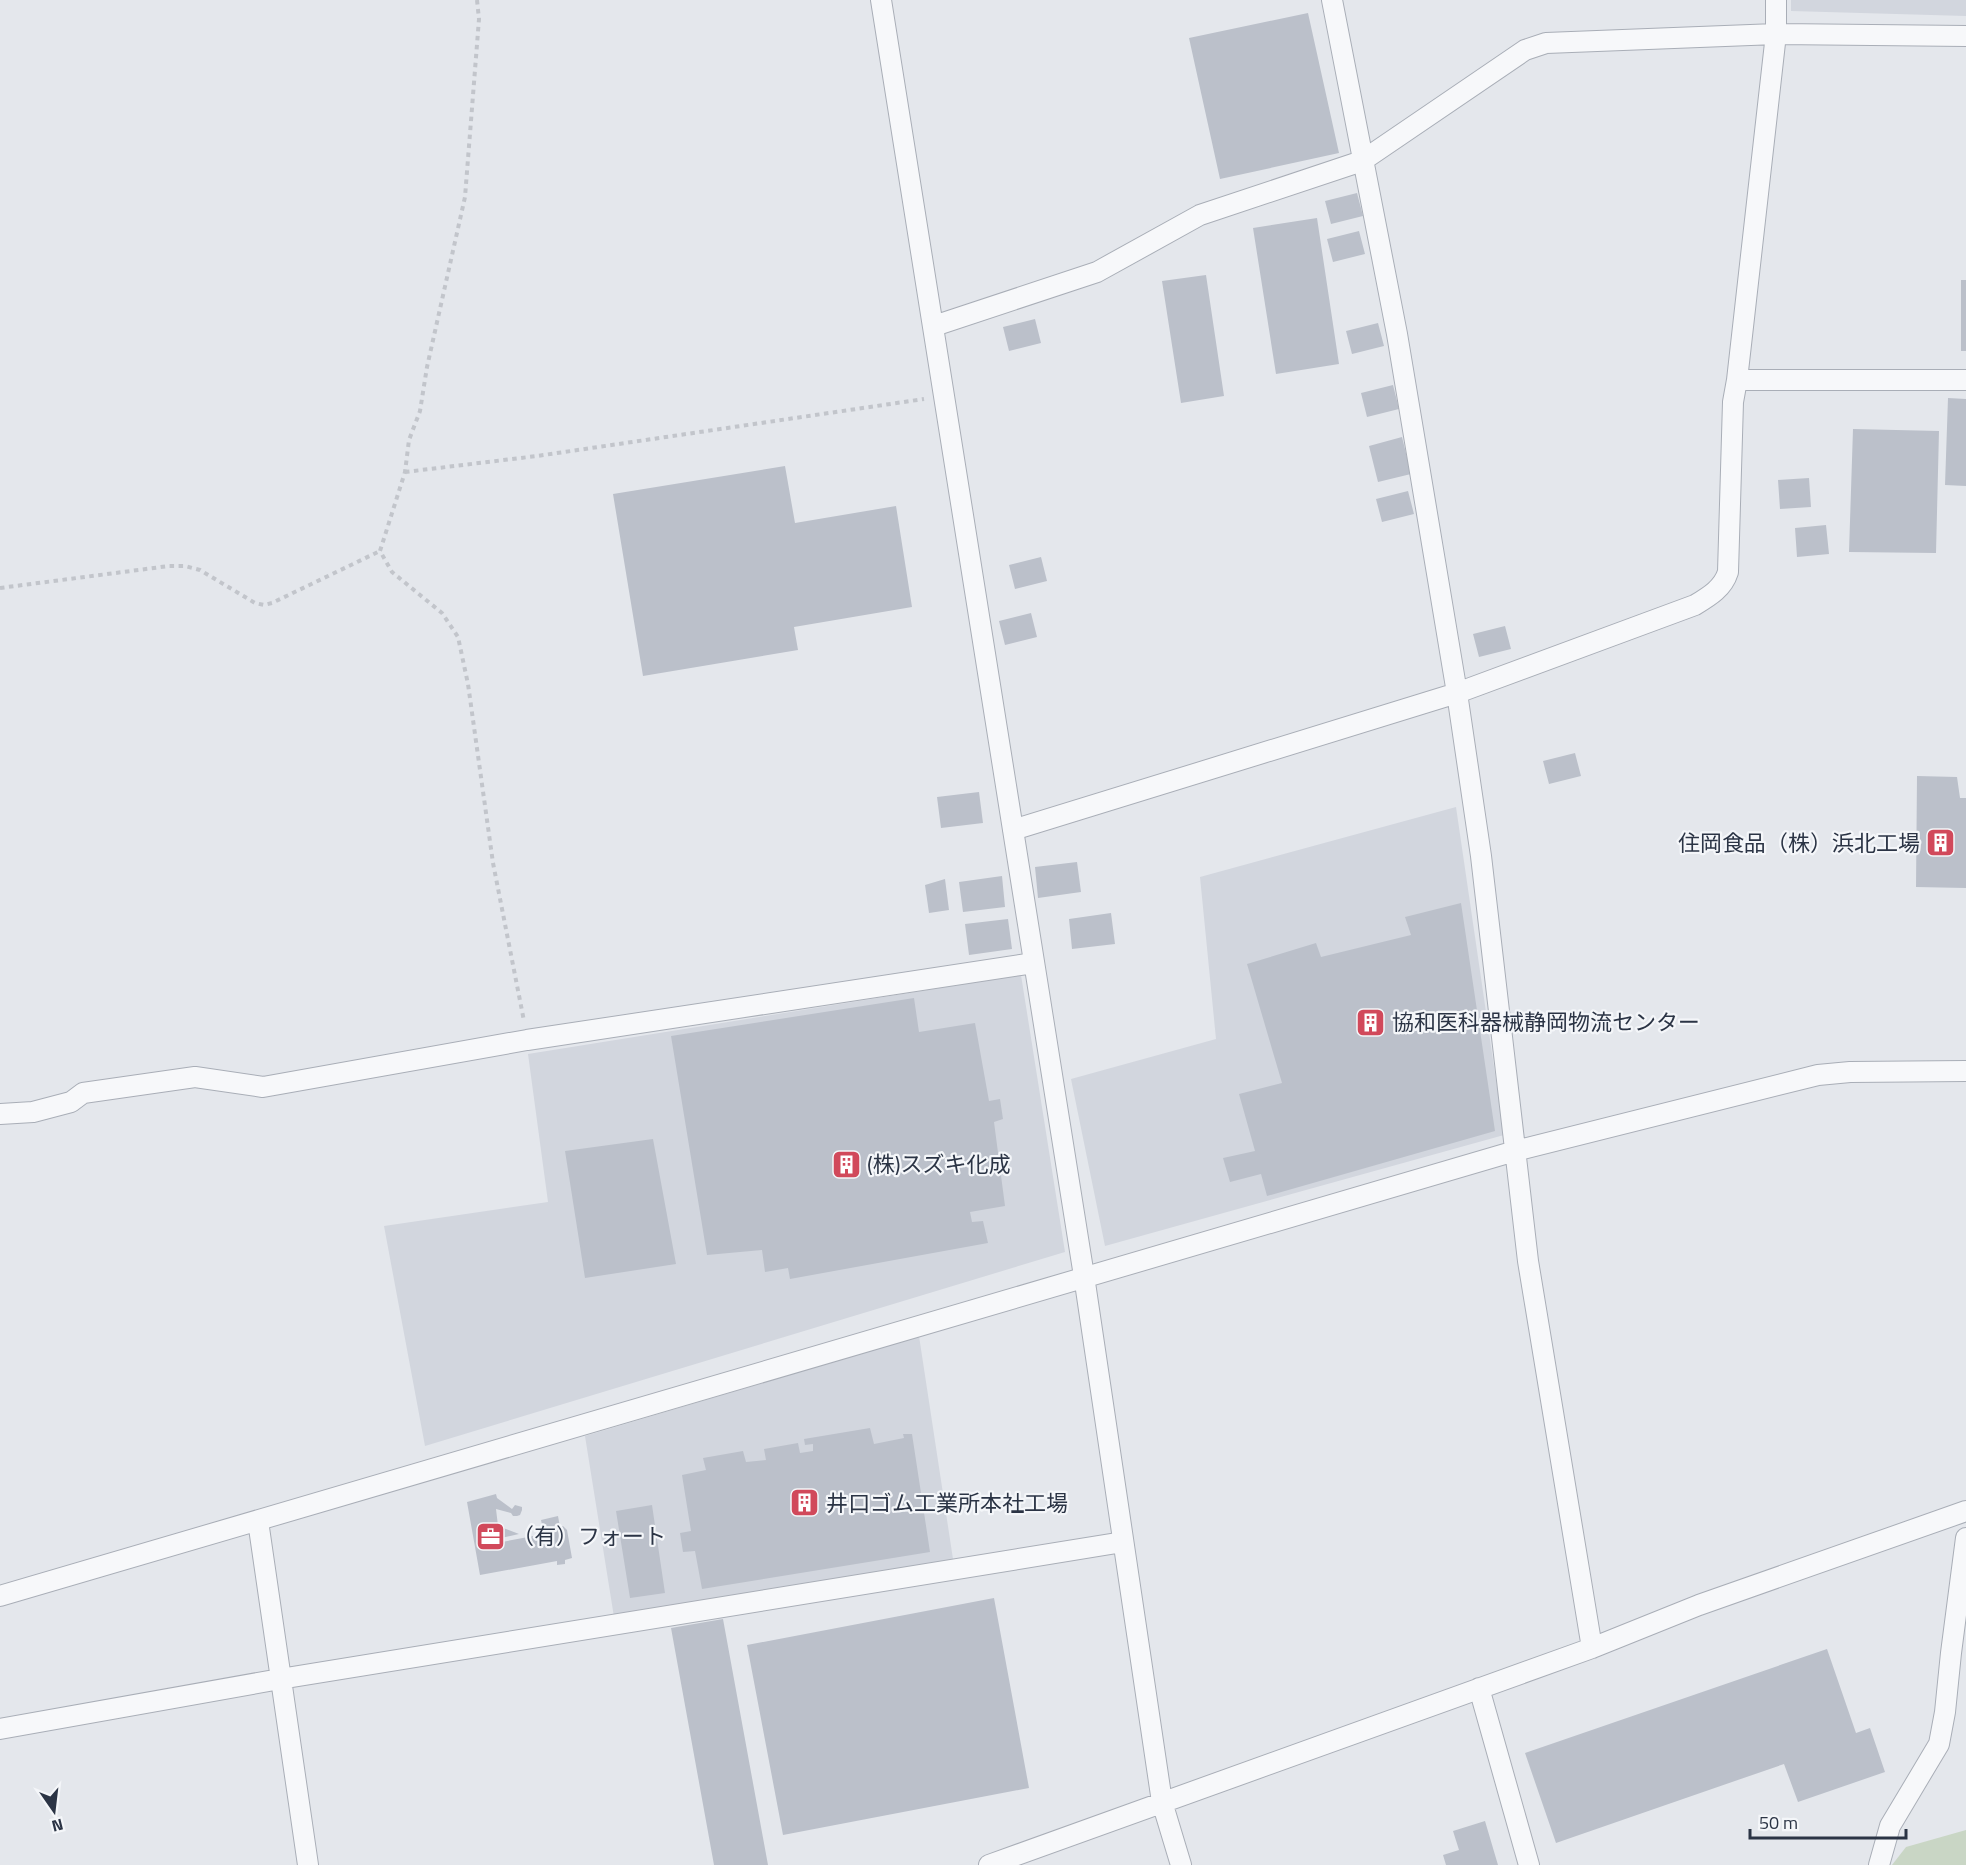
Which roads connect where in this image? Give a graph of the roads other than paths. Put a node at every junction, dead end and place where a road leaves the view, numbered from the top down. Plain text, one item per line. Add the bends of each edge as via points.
1 (881, 0) edge
2 (1332, 0) edge
3 (1776, 0) edge
4 (1776, 34) junction
5 (1966, 36) edge
6 (1362, 161) junction
7 (933, 326) junction
8 (1737, 380) junction
9 (1966, 380) edge
10 (1457, 693) junction
11 (1013, 830) junction
12 (1034, 963) junction
13 (1966, 1071) edge
14 (0, 1114) edge
15 (1515, 1151) junction
16 (1084, 1276) junction
17 (1966, 1511) edge
18 (258, 1521) junction
19 (1966, 1538) edge
20 (1123, 1542) junction
21 (0, 1596) edge
22 (1592, 1648) junction
23 (280, 1679) junction
24 (1479, 1688) junction
25 (0, 1729) edge
26 (1162, 1802) junction
27 (308, 1865) edge
28 (989, 1865) edge
29 (1181, 1865) edge
30 (1529, 1865) edge
31 (1879, 1865) edge

1 - 7 street
2 - 6 street
3 - 4 street
4 - 5 street
4 - 6 street via 1546,43 1525,50
4 - 8 street
6 - 7 street via 1200,215 1098,272
6 - 10 street via 1397,334
7 - 11 street
8 - 9 street
8 - 10 street via 1728,572 1717,591 1695,605
10 - 11 street
10 - 15 street via 1481,856
11 - 12 street
12 - 14 street via 527,1040 263,1087 195,1077 82,1093 61,1105
12 - 16 street
13 - 15 street via 1818,1075
15 - 16 street
15 - 22 street via 1530,1272
16 - 18 street
16 - 20 street
17 - 22 street via 1699,1605
18 - 21 street
18 - 23 street
19 - 31 street via 1939,1744 1890,1826
20 - 23 street
20 - 26 street
22 - 24 street
23 - 25 street
23 - 27 street
24 - 26 street
24 - 30 street
26 - 28 street
26 - 29 street

